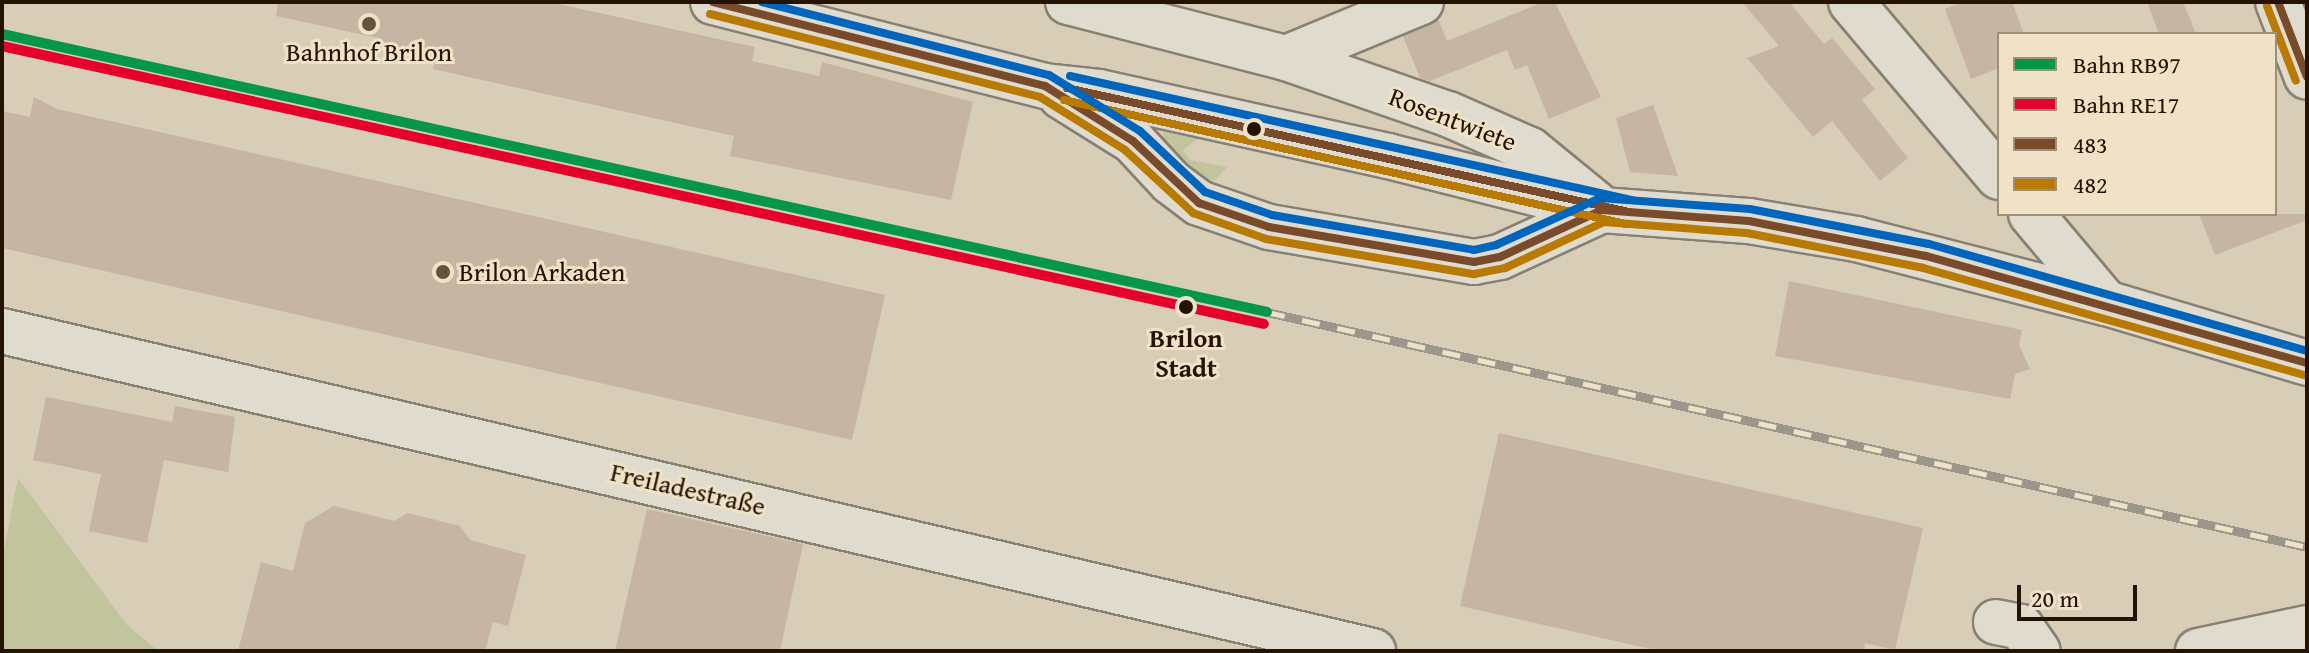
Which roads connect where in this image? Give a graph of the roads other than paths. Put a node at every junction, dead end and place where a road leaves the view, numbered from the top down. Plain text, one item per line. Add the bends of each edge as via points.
1 (713, 2) edge
2 (1068, 2) edge
3 (1421, 2) edge
4 (1851, 2) edge
5 (2278, 2) edge
6 (1286, 58) junction
7 (2307, 77) edge
8 (1061, 88) junction
9 (1997, 175) edge
10 (1586, 205) junction
11 (2033, 216) edge
12 (2106, 303) junction
13 (2, 331) edge
14 (2307, 363) edge
15 (1996, 622) dead end
16 (2307, 628) edge
17 (1373, 651) edge
18 (2038, 651) edge
19 (2198, 651) edge

1 - 8 street
2 - 6 street, Rosentwiete
3 - 6 street
4 - 9 street
5 - 7 street
6 - 10 street, Rosentwiete via 1507,138 1555,167
8 - 10 street
8 - 10 street via 1122,133 1199,203 1269,227 1474,262 1500,257
10 - 12 street via 1817,231
11 - 12 street
12 - 14 street
13 - 17 street, Freiladestraße
15 - 18 street via 2021,627
16 - 19 street

